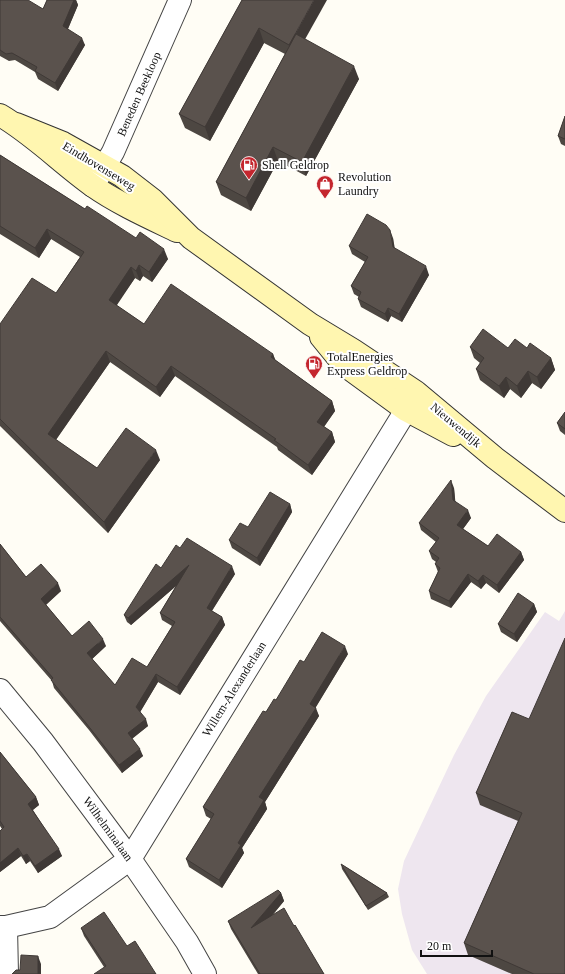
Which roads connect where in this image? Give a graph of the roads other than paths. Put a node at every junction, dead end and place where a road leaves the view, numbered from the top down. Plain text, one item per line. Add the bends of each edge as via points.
1 (180, 0) edge
2 (8, 119) edge
3 (105, 166) junction
4 (94, 186) junction
5 (191, 238) junction
6 (411, 401) junction
7 (565, 511) edge
8 (0, 690) edge
9 (130, 859) junction
10 (3, 927) edge
11 (7, 974) edge
12 (205, 974) edge

1 - 3 street, Beneden Beekloop
2 - 3 main road, Eindhovenseweg
2 - 4 main road, Eindhovenseweg
3 - 4 street, Beneden Beekloop
3 - 5 main road, Eindhovenseweg via 153,200
4 - 5 main road, Eindhovenseweg
5 - 6 main road, Eindhovenseweg via 310,324 353,350
6 - 7 main road, Nieuwendijk via 495,458
6 - 9 street, Willem-Alexanderlaan
8 - 9 street, Wilhelminalaan via 43,742
9 - 10 street, Willem-Alexanderlaan via 50,917
9 - 12 street, Wilhelminalaan via 187,942
10 - 11 street

